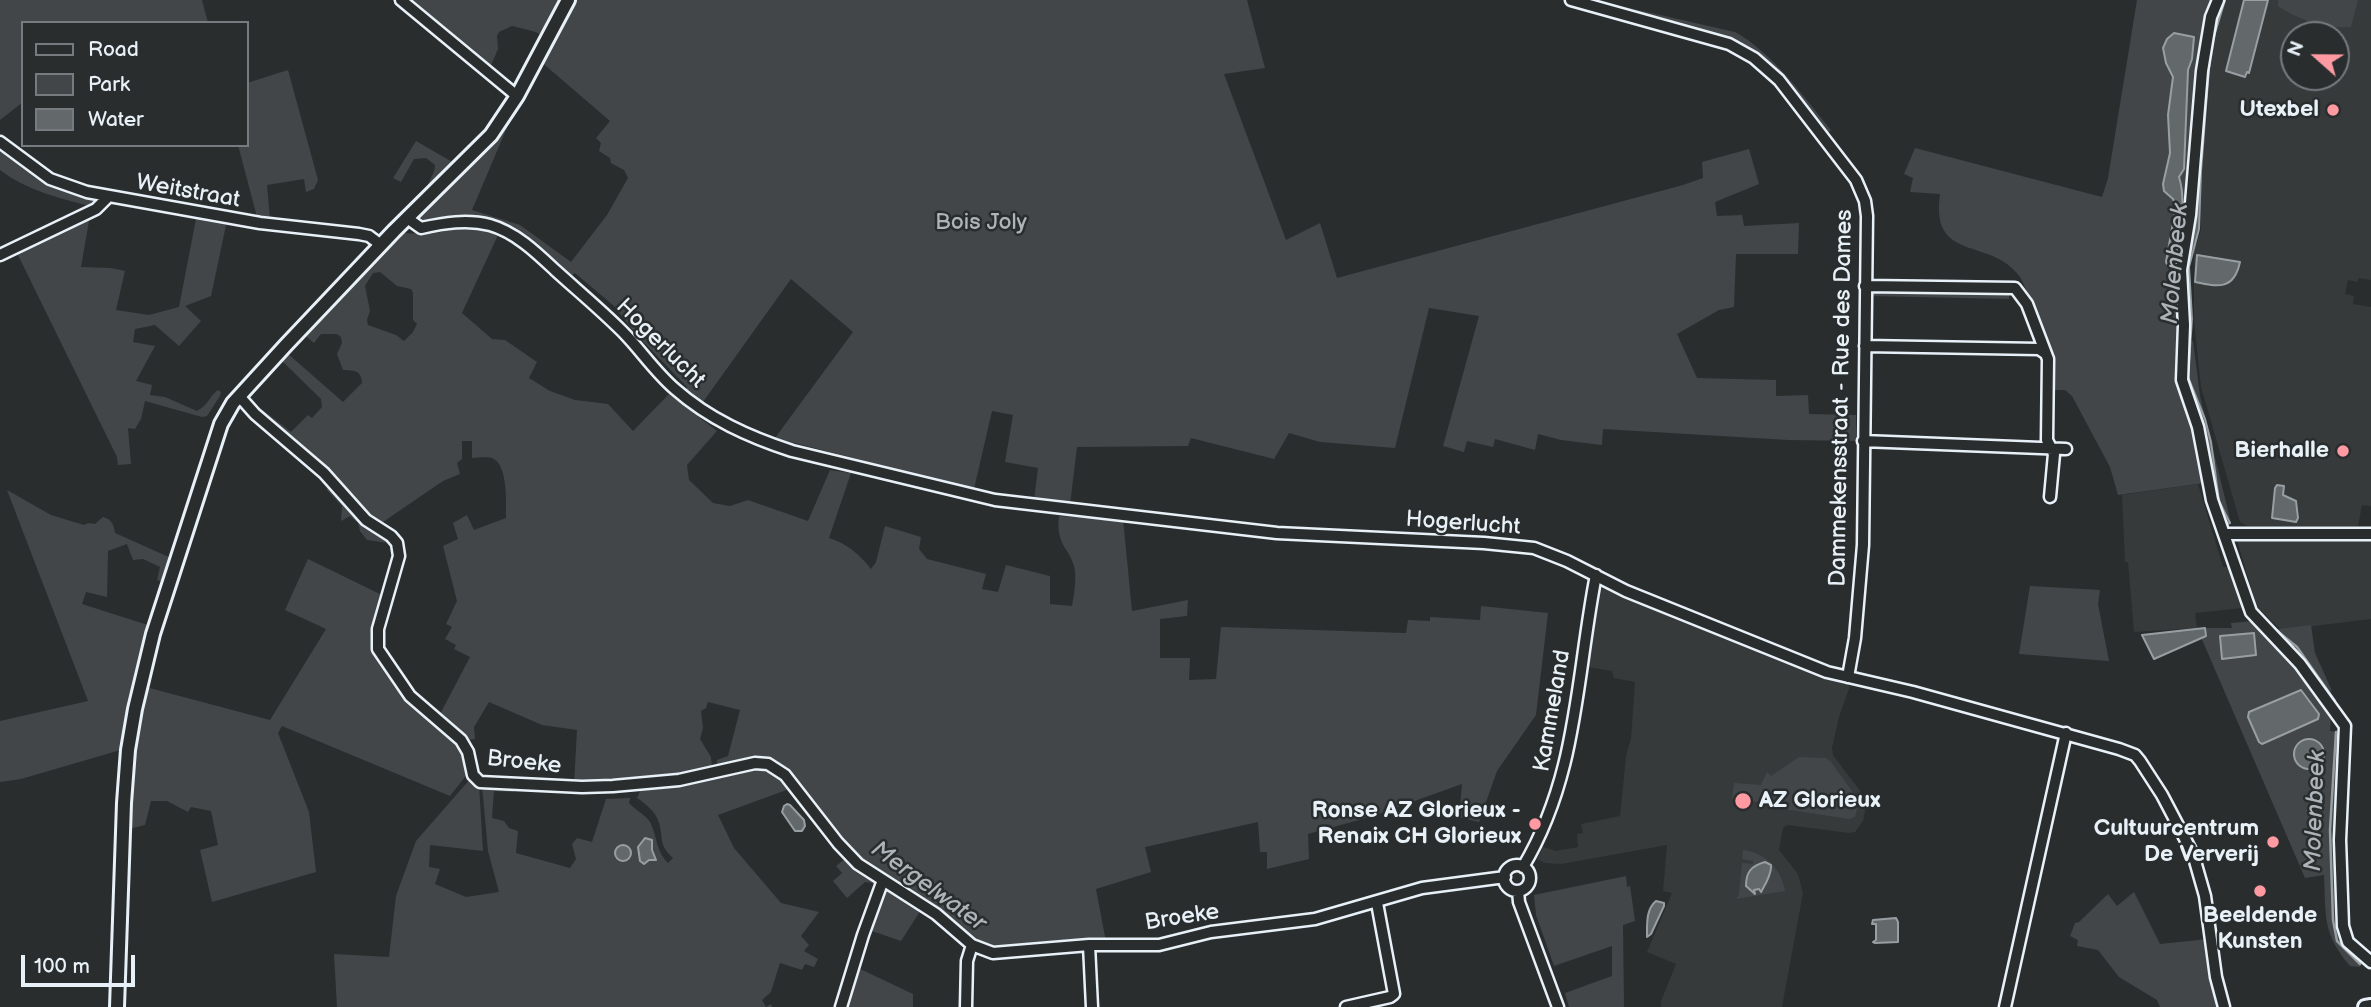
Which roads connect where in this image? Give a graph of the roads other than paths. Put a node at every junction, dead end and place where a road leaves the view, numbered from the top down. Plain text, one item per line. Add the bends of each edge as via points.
1 (401, 0) edge
2 (568, 0) edge
3 (1570, 0) edge
4 (2218, 0) edge
5 (517, 96) junction
6 (0, 142) edge
7 (108, 197) junction
8 (407, 218) junction
9 (381, 245) junction
10 (0, 255) edge
11 (1866, 286) junction
12 (2022, 299) junction
13 (2010, 300) dead end
14 (1865, 346) junction
15 (2045, 353) junction
16 (239, 396) junction
17 (1863, 441) junction
18 (2053, 448) junction
19 (2066, 449) dead end
20 (2050, 497) dead end
21 (2229, 534) junction
22 (2371, 534) edge
23 (1596, 575) junction
24 (1848, 677) junction
25 (2066, 733) junction
26 (1523, 867) junction
27 (1505, 877) junction
28 (883, 880) junction
29 (1518, 891) junction
30 (1377, 903) junction
31 (972, 945) junction
32 (1089, 945) junction
33 (2371, 962) edge
34 (2371, 1006) edge
35 (117, 1007) edge
36 (841, 1007) edge
37 (966, 1007) edge
38 (1092, 1007) edge
39 (1346, 1007) edge
40 (1558, 1007) edge
41 (2005, 1007) edge
42 (2224, 1007) edge
43 (2365, 1007) edge

1 - 5 street
2 - 5 main road
3 - 11 street, Dammekensstraat - Rue des Dames via 1729,44 1748,53 1776,77 1860,187 1867,216
4 - 21 street via 2202,71 2182,262 2181,369 2203,445 2212,500
5 - 8 main road via 491,135
6 - 7 street, Weitstraat via 50,180
7 - 9 street, Weitstraat via 260,223 359,234
7 - 10 street via 96,209
8 - 9 main road
8 - 23 street, Hogerlucht via 421,228 476,223 511,235 621,330 676,390 705,413 765,442 995,500 1277,533 1524,546
9 - 16 main road
11 - 12 street via 2015,288
11 - 14 street, Dammekensstraat - Rue des Dames
12 - 13 street
12 - 15 street
14 - 15 street via 2039,349
14 - 17 street, Dammekensstraat - Rue des Dames
15 - 18 street via 2047,440
16 - 28 street, Broeke via 324,473 366,520 397,543 399,556 379,629 379,649 410,696 461,740 475,778 488,783 599,787 679,780 768,764 791,782 848,854
16 - 35 main road via 215,438 137,696 125,789
17 - 18 street
17 - 24 street, Dammekensstraat - Rue des Dames via 1863,545
18 - 19 street
18 - 20 street
21 - 22 street
21 - 33 street via 2254,617 2300,664 2345,726 2340,840 2343,926 2348,942
23 - 24 street, Hogerlucht via 1703,623 1827,673
23 - 26 street, Kammeland via 1570,748 1551,809
24 - 25 street, Hogerlucht
25 - 41 street
25 - 42 street, Hogerlucht via 2135,755 2162,795 2200,874
26 - 27 street, Broeke via 1513,866
26 - 29 street via 1530,882
27 - 29 street via 1508,888
27 - 30 street, Broeke via 1422,888
28 - 31 street, Broeke via 936,914
28 - 36 street
29 - 40 street
30 - 32 street, Broeke via 1315,919 1211,932 1159,946
30 - 39 street via 1394,994
31 - 32 street, Broeke via 993,953
31 - 37 street
32 - 38 street
34 - 43 main road

